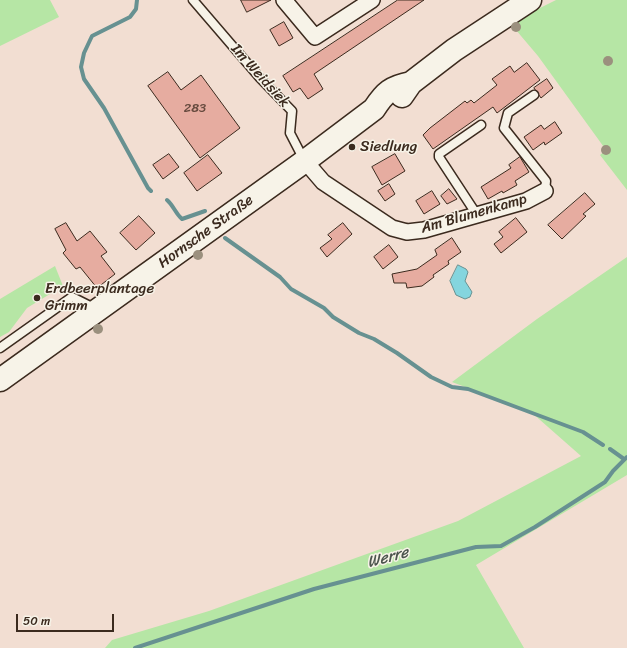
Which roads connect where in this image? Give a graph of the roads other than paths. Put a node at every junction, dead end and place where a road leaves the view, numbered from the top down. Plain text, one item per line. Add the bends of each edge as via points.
1 (193, 0) edge
2 (284, 0) edge
3 (372, 0) edge
4 (530, 0) edge
5 (534, 95) dead end
6 (482, 125) dead end
7 (305, 161) junction
8 (545, 191) joint
9 (476, 214) junction
10 (94, 313) junction
11 (0, 348) edge
12 (0, 380) edge

1 - 7 lane, Im Weidsiek via 292,111 290,133
2 - 3 street via 315,38
4 - 7 main road, Hornsche Straße via 454,50 410,83 395,86 382,97 374,109
5 - 8 lane via 508,113 504,128 546,181
6 - 9 lane via 439,154
7 - 9 street, Am Blumenkamp via 322,182 392,228 407,232 424,230
7 - 10 main road, Hornsche Straße via 182,243
8 - 9 street, Am Blumenkamp via 526,201
10 - 11 lane via 88,304 72,297
10 - 12 main road, Hornsche Straße

